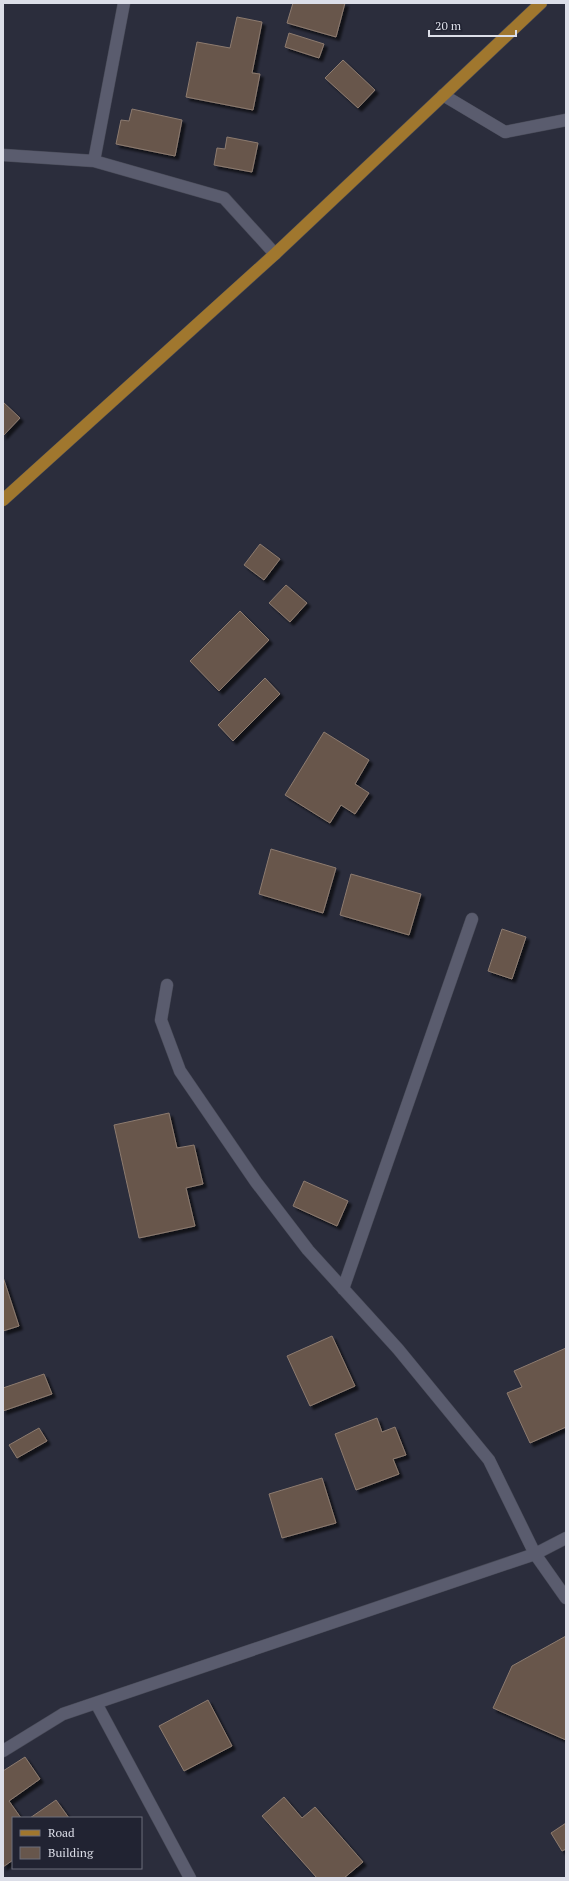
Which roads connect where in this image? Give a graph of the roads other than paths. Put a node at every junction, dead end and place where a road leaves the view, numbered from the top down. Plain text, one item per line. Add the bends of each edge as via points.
1 (124, 3) edge
2 (541, 3) edge
3 (443, 96) junction
4 (566, 120) edge
5 (3, 155) edge
6 (94, 161) junction
7 (275, 254) junction
8 (3, 500) edge
9 (472, 919) dead end
10 (168, 985) dead end
11 (343, 1289) junction
12 (566, 1538) edge
13 (535, 1554) junction
14 (566, 1598) edge
15 (96, 1703) junction
16 (3, 1751) edge
17 (190, 1878) edge

1 - 6 street
2 - 3 main road
3 - 4 street via 505,132
3 - 7 main road
5 - 6 street
6 - 7 street via 224,198
7 - 8 main road
9 - 11 street
10 - 11 street via 161,1020 180,1071 270,1200 308,1250
11 - 13 street via 398,1349 489,1460
12 - 13 street
13 - 14 street
13 - 15 street
15 - 16 street via 63,1714
15 - 17 street

